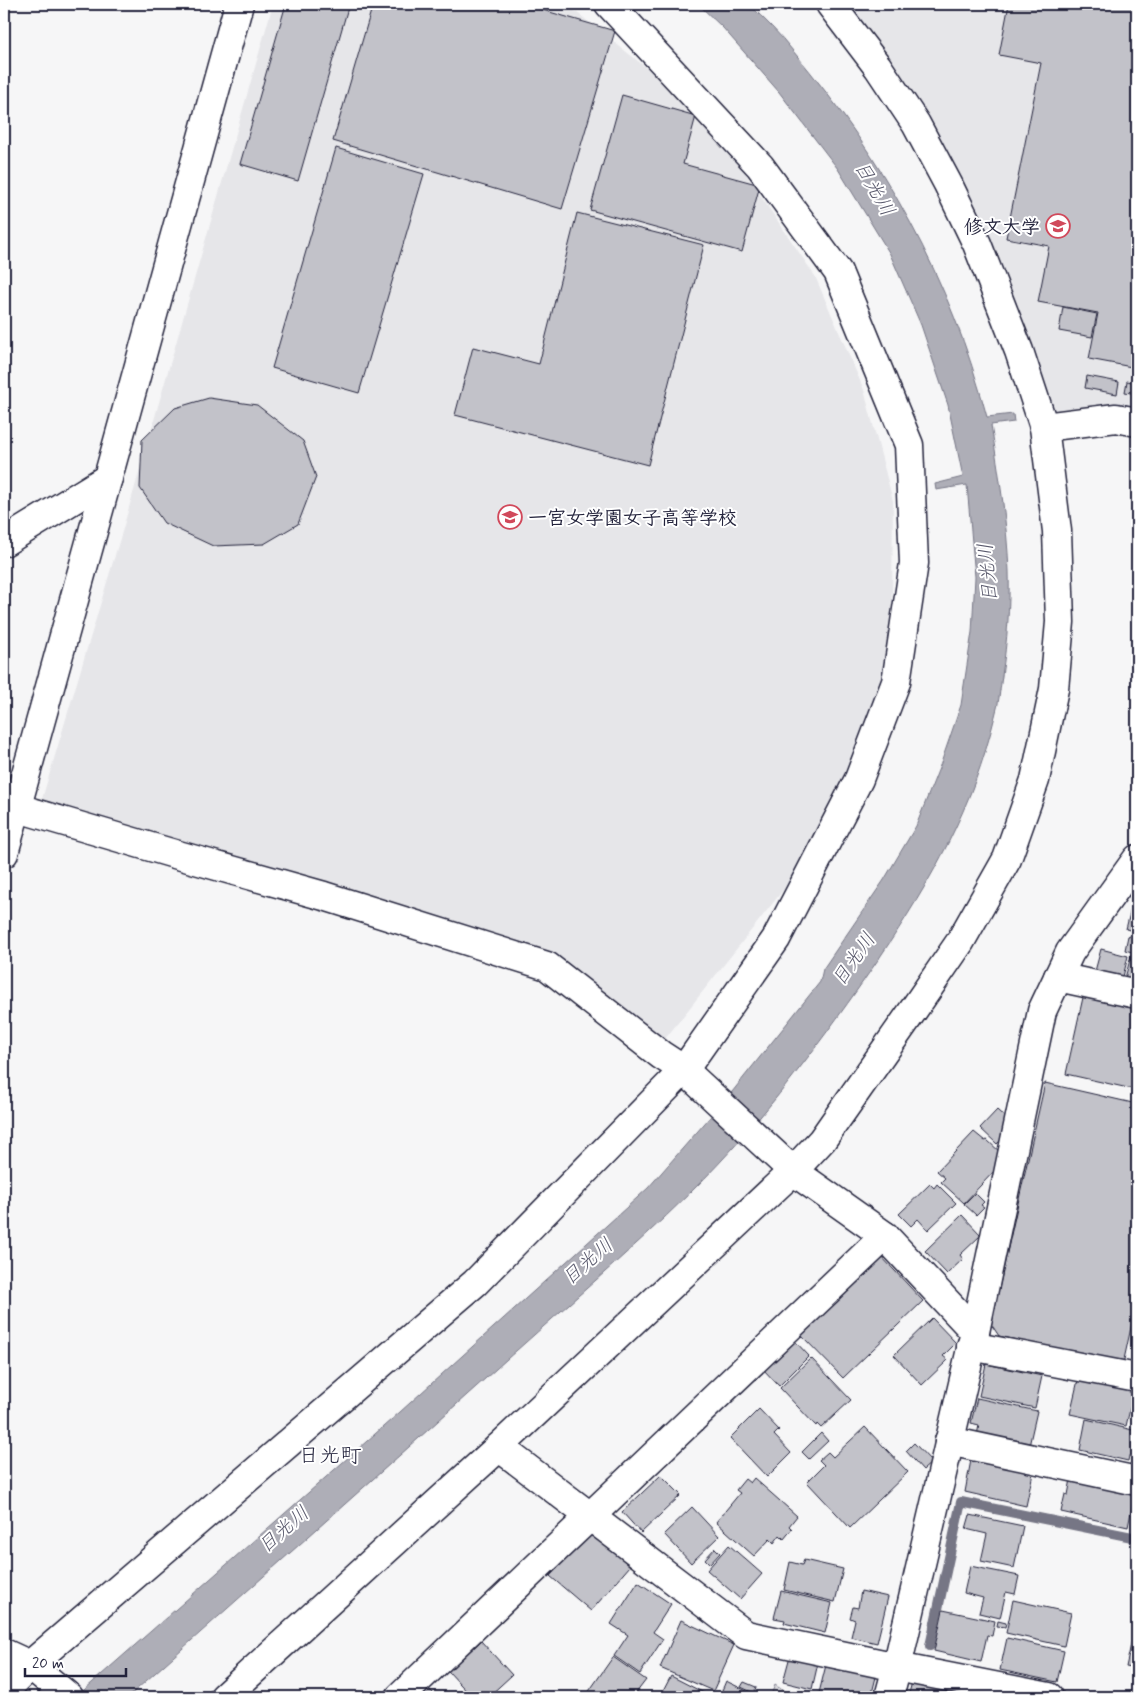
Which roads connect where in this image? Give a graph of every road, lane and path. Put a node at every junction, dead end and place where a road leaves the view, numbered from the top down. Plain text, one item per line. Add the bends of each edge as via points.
1 (239, 4) edge
2 (609, 4) edge
3 (830, 4) edge
4 (1137, 422) edge
5 (1044, 427) junction
6 (108, 478) junction
7 (4, 542) edge
8 (10, 806) edge
9 (4, 853) edge
10 (1137, 859) edge
11 (1058, 977) junction
12 (1137, 994) edge
13 (689, 1074) junction
14 (790, 1168) junction
15 (885, 1236) junction
16 (973, 1339) junction
17 (1137, 1378) edge
18 (949, 1441) junction
19 (499, 1447) junction
20 (1137, 1481) edge
21 (591, 1515) junction
22 (4, 1653) edge
23 (897, 1667) junction
24 (35, 1669) junction
25 (4, 1692) edge
26 (68, 1697) edge
27 (224, 1697) edge
28 (400, 1697) edge
29 (889, 1697) edge
30 (1049, 1697) edge

1 - 6 street
2 - 13 street via 760,166 838,272 910,445 914,563 896,682 859,780 776,939
3 - 5 street via 884,75 916,124 948,184 977,244 1019,351
4 - 5 street via 1116,418
5 - 14 street via 1057,531 1060,622 1054,689 1035,780 1007,859 960,942 822,1140
6 - 7 street
6 - 8 street
8 - 9 street
8 - 13 street via 324,896 548,966 661,1056
10 - 11 street via 1070,952
11 - 12 street
11 - 16 street via 1042,1011
13 - 14 street
13 - 24 street via 475,1283
14 - 15 street
14 - 19 street
15 - 16 street
15 - 21 street
16 - 17 street
16 - 18 street
18 - 20 street
18 - 23 street
19 - 21 street
19 - 27 street
21 - 23 street via 746,1635
21 - 28 street
22 - 24 street
23 - 29 street
23 - 30 street
24 - 25 street
24 - 26 street

